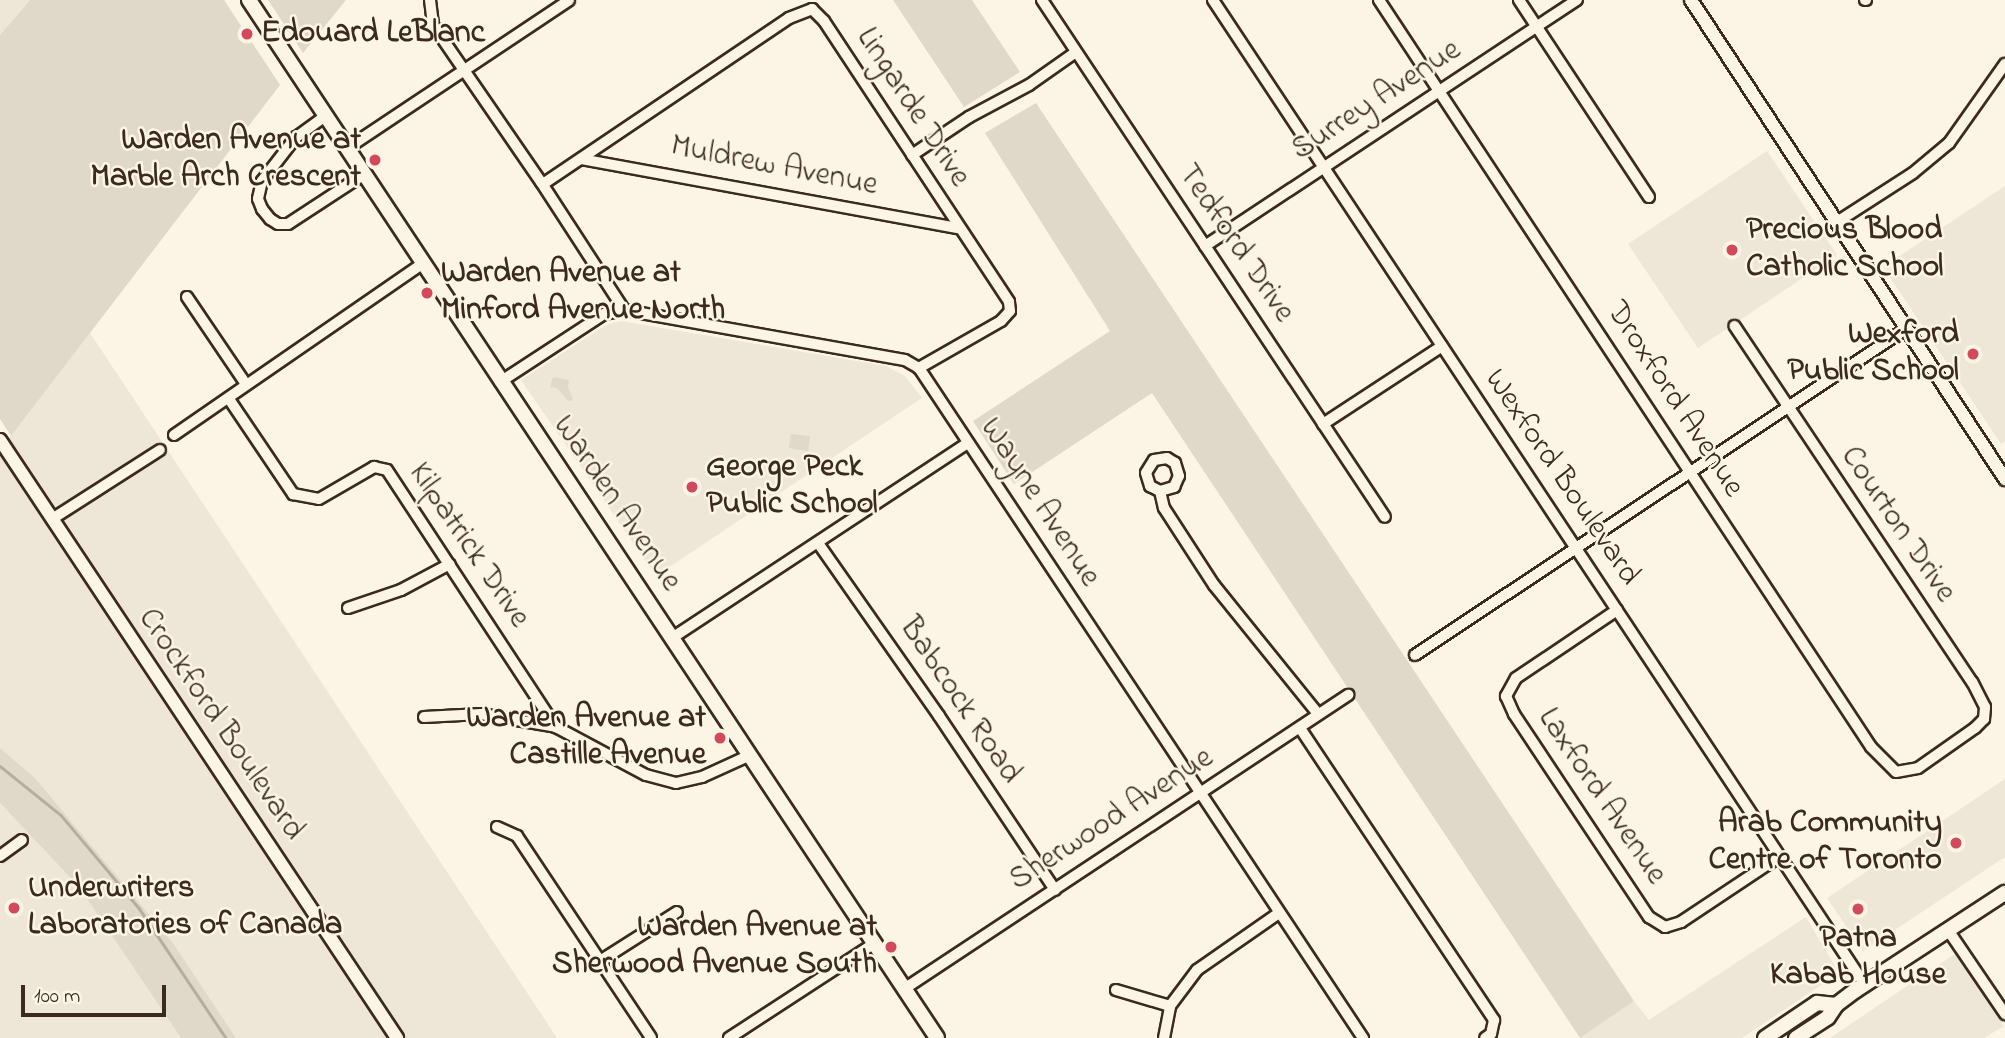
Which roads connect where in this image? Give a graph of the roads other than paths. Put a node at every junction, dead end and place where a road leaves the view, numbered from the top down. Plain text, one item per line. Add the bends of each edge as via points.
1 (248, 0) edge
2 (430, 0) edge
3 (569, 0) edge
4 (1042, 0) edge
5 (1213, 0) edge
6 (1379, 0) edge
7 (1519, 0) edge
8 (1577, 0) edge
9 (1690, 0) edge
10 (1537, 27) junction
11 (1076, 52) junction
12 (2005, 64) edge
13 (465, 69) junction
14 (1440, 91) junction
15 (324, 117) junction
16 (346, 149) junction
17 (912, 155) junction
18 (581, 159) junction
19 (1324, 168) junction
20 (363, 175) junction
21 (543, 184) junction
22 (1649, 197) dead end
23 (1836, 222) junction
24 (958, 228) junction
25 (1205, 246) junction
26 (422, 264) junction
27 (187, 297) dead end
28 (624, 310) junction
29 (1735, 326) dead end
30 (1907, 327) junction
31 (1442, 346) junction
32 (919, 368) junction
33 (500, 382) junction
34 (246, 384) junction
35 (229, 399) junction
36 (1788, 408) junction
37 (1324, 424) junction
38 (174, 435) dead end
39 (0, 440) edge
40 (968, 443) junction
41 (160, 450) dead end
42 (1691, 472) junction
43 (2005, 479) edge
44 (1160, 491) dead end
45 (1385, 517) dead end
46 (52, 519) junction
47 (818, 543) junction
48 (1575, 548) junction
49 (450, 564) junction
50 (348, 607) dead end
51 (1617, 610) junction
52 (672, 638) junction
53 (1415, 655) dead end
54 (1349, 695) dead end
55 (1318, 714) junction
56 (424, 717) dead end
57 (556, 727) junction
58 (1300, 728) junction
59 (1951, 746) joint
60 (748, 756) junction
61 (1200, 794) junction
62 (497, 827) dead end
63 (23, 840) dead end
64 (0, 856) edge
65 (1779, 857) junction
66 (1055, 890) junction
67 (2005, 893) edge
68 (677, 912) dead end
69 (1279, 913) junction
70 (1948, 930) junction
71 (873, 944) junction
72 (600, 961) junction
73 (1865, 985) junction
74 (904, 989) junction
75 (1116, 990) dead end
76 (1836, 1005) junction
77 (1170, 1006) junction
78 (2005, 1014) edge
79 (1786, 1032) edge
80 (397, 1038) edge
81 (651, 1038) edge
82 (729, 1038) edge
83 (937, 1038) edge
84 (1164, 1038) edge
85 (1363, 1038) edge
86 (1485, 1038) edge
87 (1765, 1038) edge
88 (1796, 1038) edge

1 - 15 main road, Warden Avenue
2 - 13 street via 433,25
3 - 13 street
4 - 11 street, Tedford Drive
5 - 19 street, Wexford Boulevard
6 - 14 street, Droxford Avenue
7 - 10 street
8 - 10 street, Surrey Avenue
9 - 23 street
10 - 14 street, Surrey Avenue
10 - 22 street
11 - 17 street
11 - 25 street, Tedford Drive
12 - 23 street via 1949,143 1913,173
13 - 16 street
13 - 21 street
14 - 19 street, Surrey Avenue
14 - 42 street, Droxford Avenue
15 - 16 main road, Warden Avenue
15 - 20 street via 296,137 262,181 258,199 262,209 278,224 288,224
16 - 20 main road, Warden Avenue
17 - 18 street, Lingarde Drive via 812,9 789,18
17 - 24 street, Lingarde Drive
18 - 21 street, Lingarde Drive
18 - 24 street, Muldrew Avenue
19 - 25 street, Surrey Avenue
19 - 31 street, Wexford Boulevard
20 - 26 main road, Warden Avenue
21 - 28 street
23 - 30 street
24 - 32 street, Lingarde Drive via 1003,289 1010,311
25 - 37 street, Tedford Drive
26 - 33 main road, Warden Avenue
26 - 34 street
27 - 34 street
28 - 32 street via 905,359
28 - 33 street via 604,314
29 - 36 street, Courton Drive
30 - 36 street
30 - 43 street
31 - 37 street
31 - 48 street, Wexford Boulevard
32 - 40 street, Wayne Avenue
33 - 52 main road, Warden Avenue
34 - 35 street
35 - 38 street
35 - 49 street, Kilpatrick Drive via 293,494 319,499 374,467 387,470
36 - 42 street
36 - 59 street, Courton Drive via 1985,707 1984,719
37 - 45 street, Tedford Drive
39 - 46 street, Crockford Boulevard
40 - 47 street
40 - 61 street, Wayne Avenue
41 - 46 street
42 - 48 street
42 - 59 street, Droxford Avenue via 1871,747 1896,772 1918,768
44 - 55 street via 1164,508 1214,584
46 - 80 street, Crockford Boulevard
47 - 52 street
47 - 66 street, Babcock Road
48 - 51 street, Wexford Boulevard
48 - 53 street
49 - 50 street via 401,590
49 - 57 street, Kilpatrick Drive
51 - 65 street, Wexford Boulevard
51 - 65 street, Laxford Avenue via 1516,678 1506,696 1514,714 1649,917 1665,928
52 - 60 main road, Warden Avenue
54 - 55 street, Sherwood Avenue
55 - 58 street, Sherwood Avenue
56 - 57 street via 481,714
57 - 60 street via 646,775 676,783 702,777
58 - 61 street, Sherwood Avenue
58 - 86 street via 1494,1020 1491,1034
60 - 71 main road, Warden Avenue
61 - 66 street, Sherwood Avenue
61 - 69 street, Wayne Avenue
62 - 72 street via 517,836
63 - 64 street
65 - 73 street, Wexford Boulevard
66 - 74 street, Sherwood Avenue
67 - 70 main road
68 - 72 street
69 - 77 street via 1197,970
69 - 85 street, Wayne Avenue
70 - 73 main road
70 - 78 street
71 - 74 main road, Warden Avenue
71 - 82 street
72 - 81 street
73 - 76 main road
74 - 83 main road, Warden Avenue
75 - 77 street
76 - 79 main road via 1817,1003
76 - 88 main road via 1828,1017
77 - 84 street
79 - 87 main road

